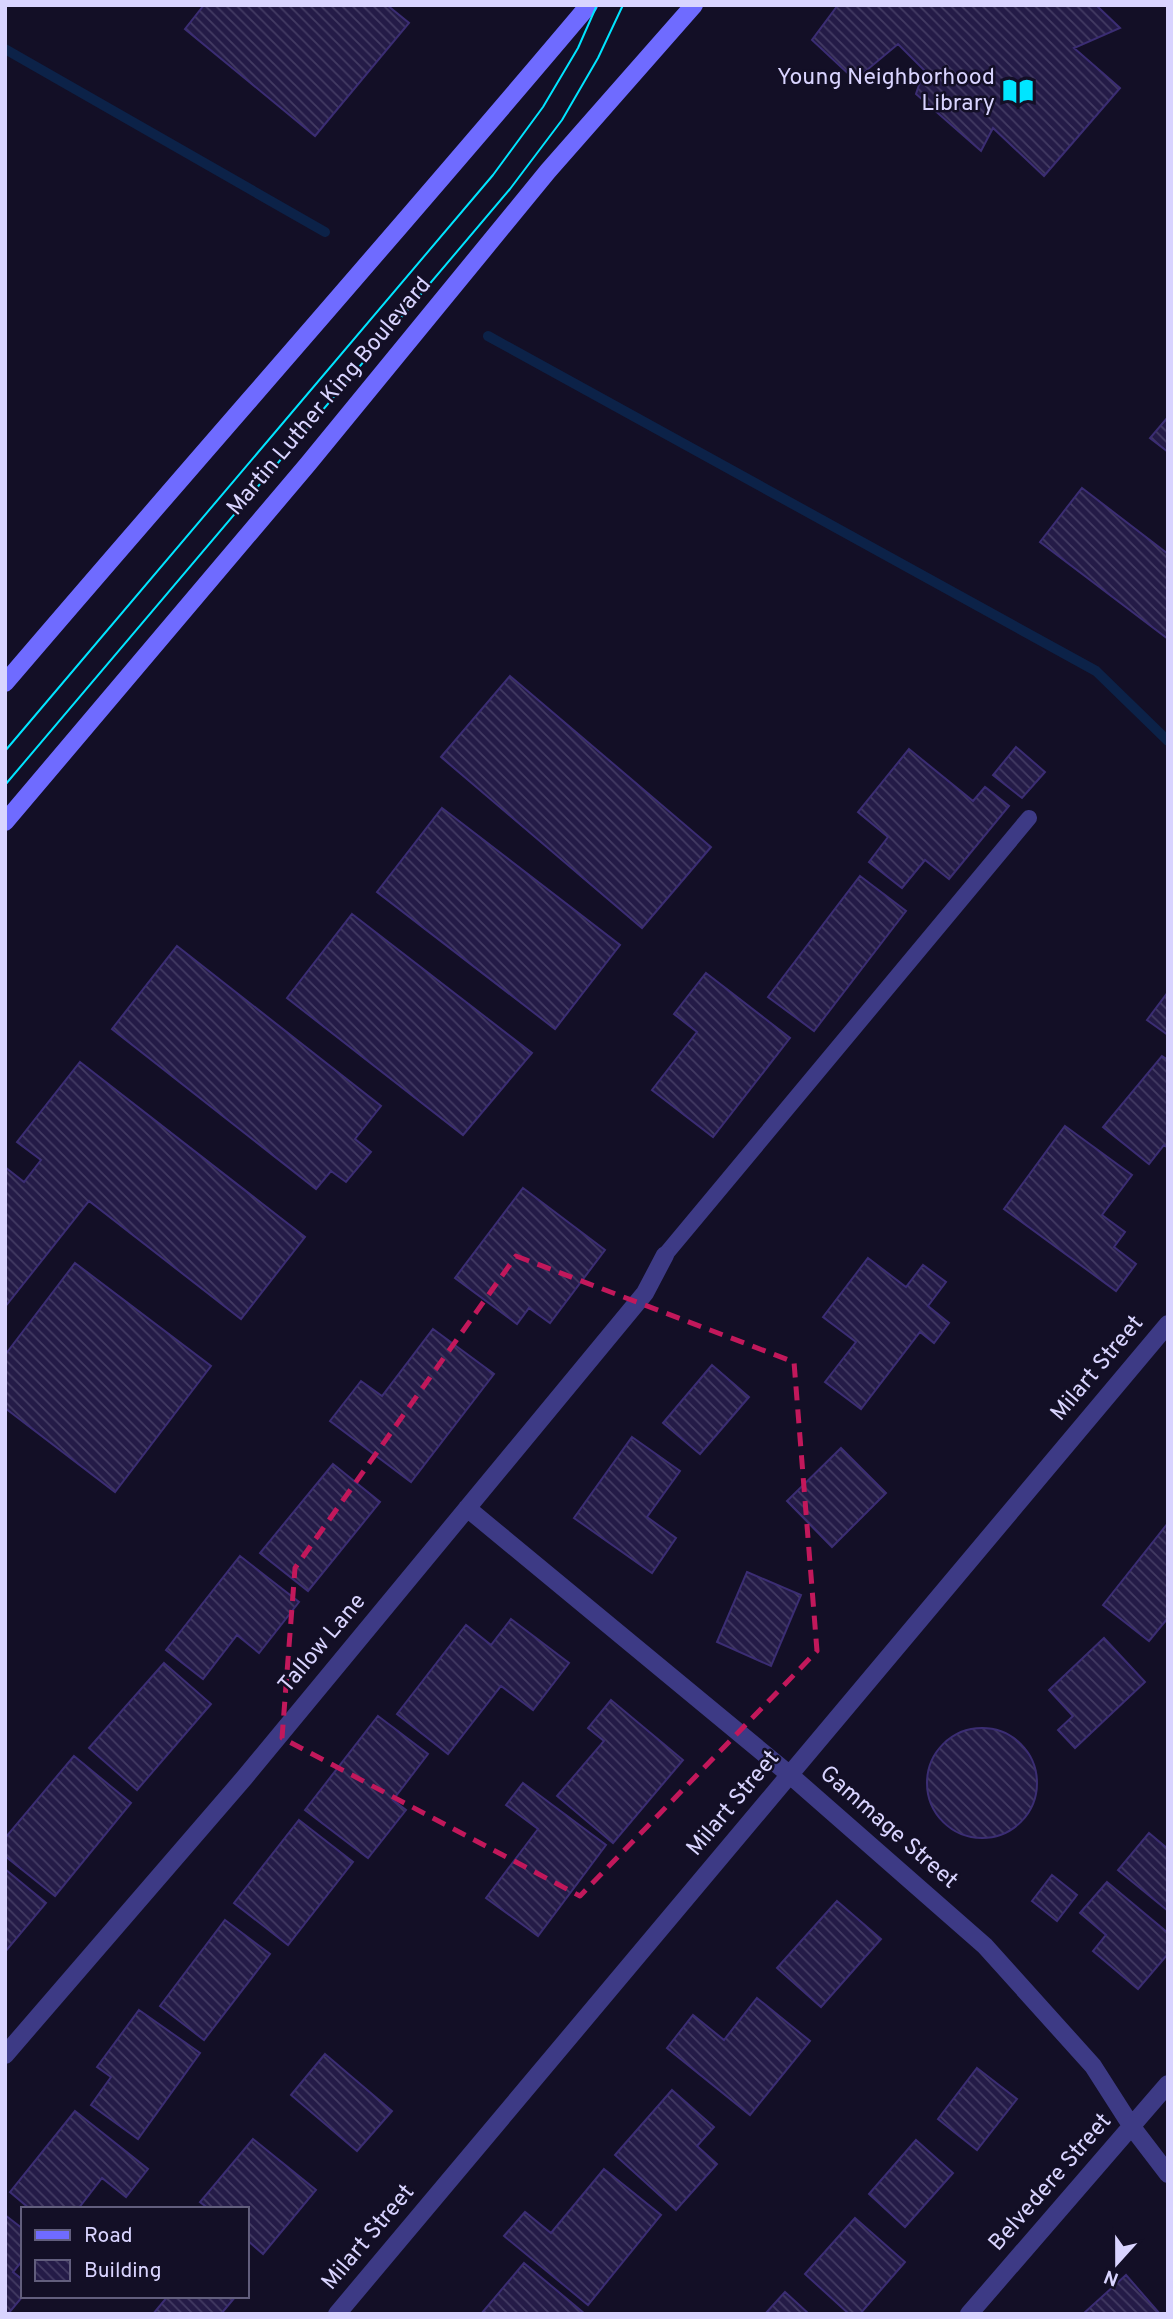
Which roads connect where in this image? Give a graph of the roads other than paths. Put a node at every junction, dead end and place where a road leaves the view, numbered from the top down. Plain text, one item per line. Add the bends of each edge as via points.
1 (589, 5) edge
2 (694, 5) edge
3 (5, 683) edge
4 (1029, 818) dead end
5 (5, 822) edge
6 (665, 1255) joint
7 (1168, 1324) edge
8 (467, 1508) junction
9 (790, 1775) junction
10 (5, 2055) edge
11 (1168, 2084) edge
12 (1132, 2127) junction
13 (1168, 2174) edge
14 (337, 2314) edge
15 (969, 2314) edge

1 - 3 main road
2 - 5 main road, Martin Luther King Boulevard via 548,171
4 - 6 lane
6 - 8 street, Tallow Lane via 645,1293
7 - 9 street, Milart Street
8 - 9 street, Gammage Street
8 - 10 street, Tallow Lane via 245,1777
9 - 12 street, Gammage Street via 985,1945 1093,2066
9 - 14 street, Milart Street
11 - 12 street, Belvedere Street
12 - 13 street, Gammage Street
12 - 15 street, Belvedere Street

